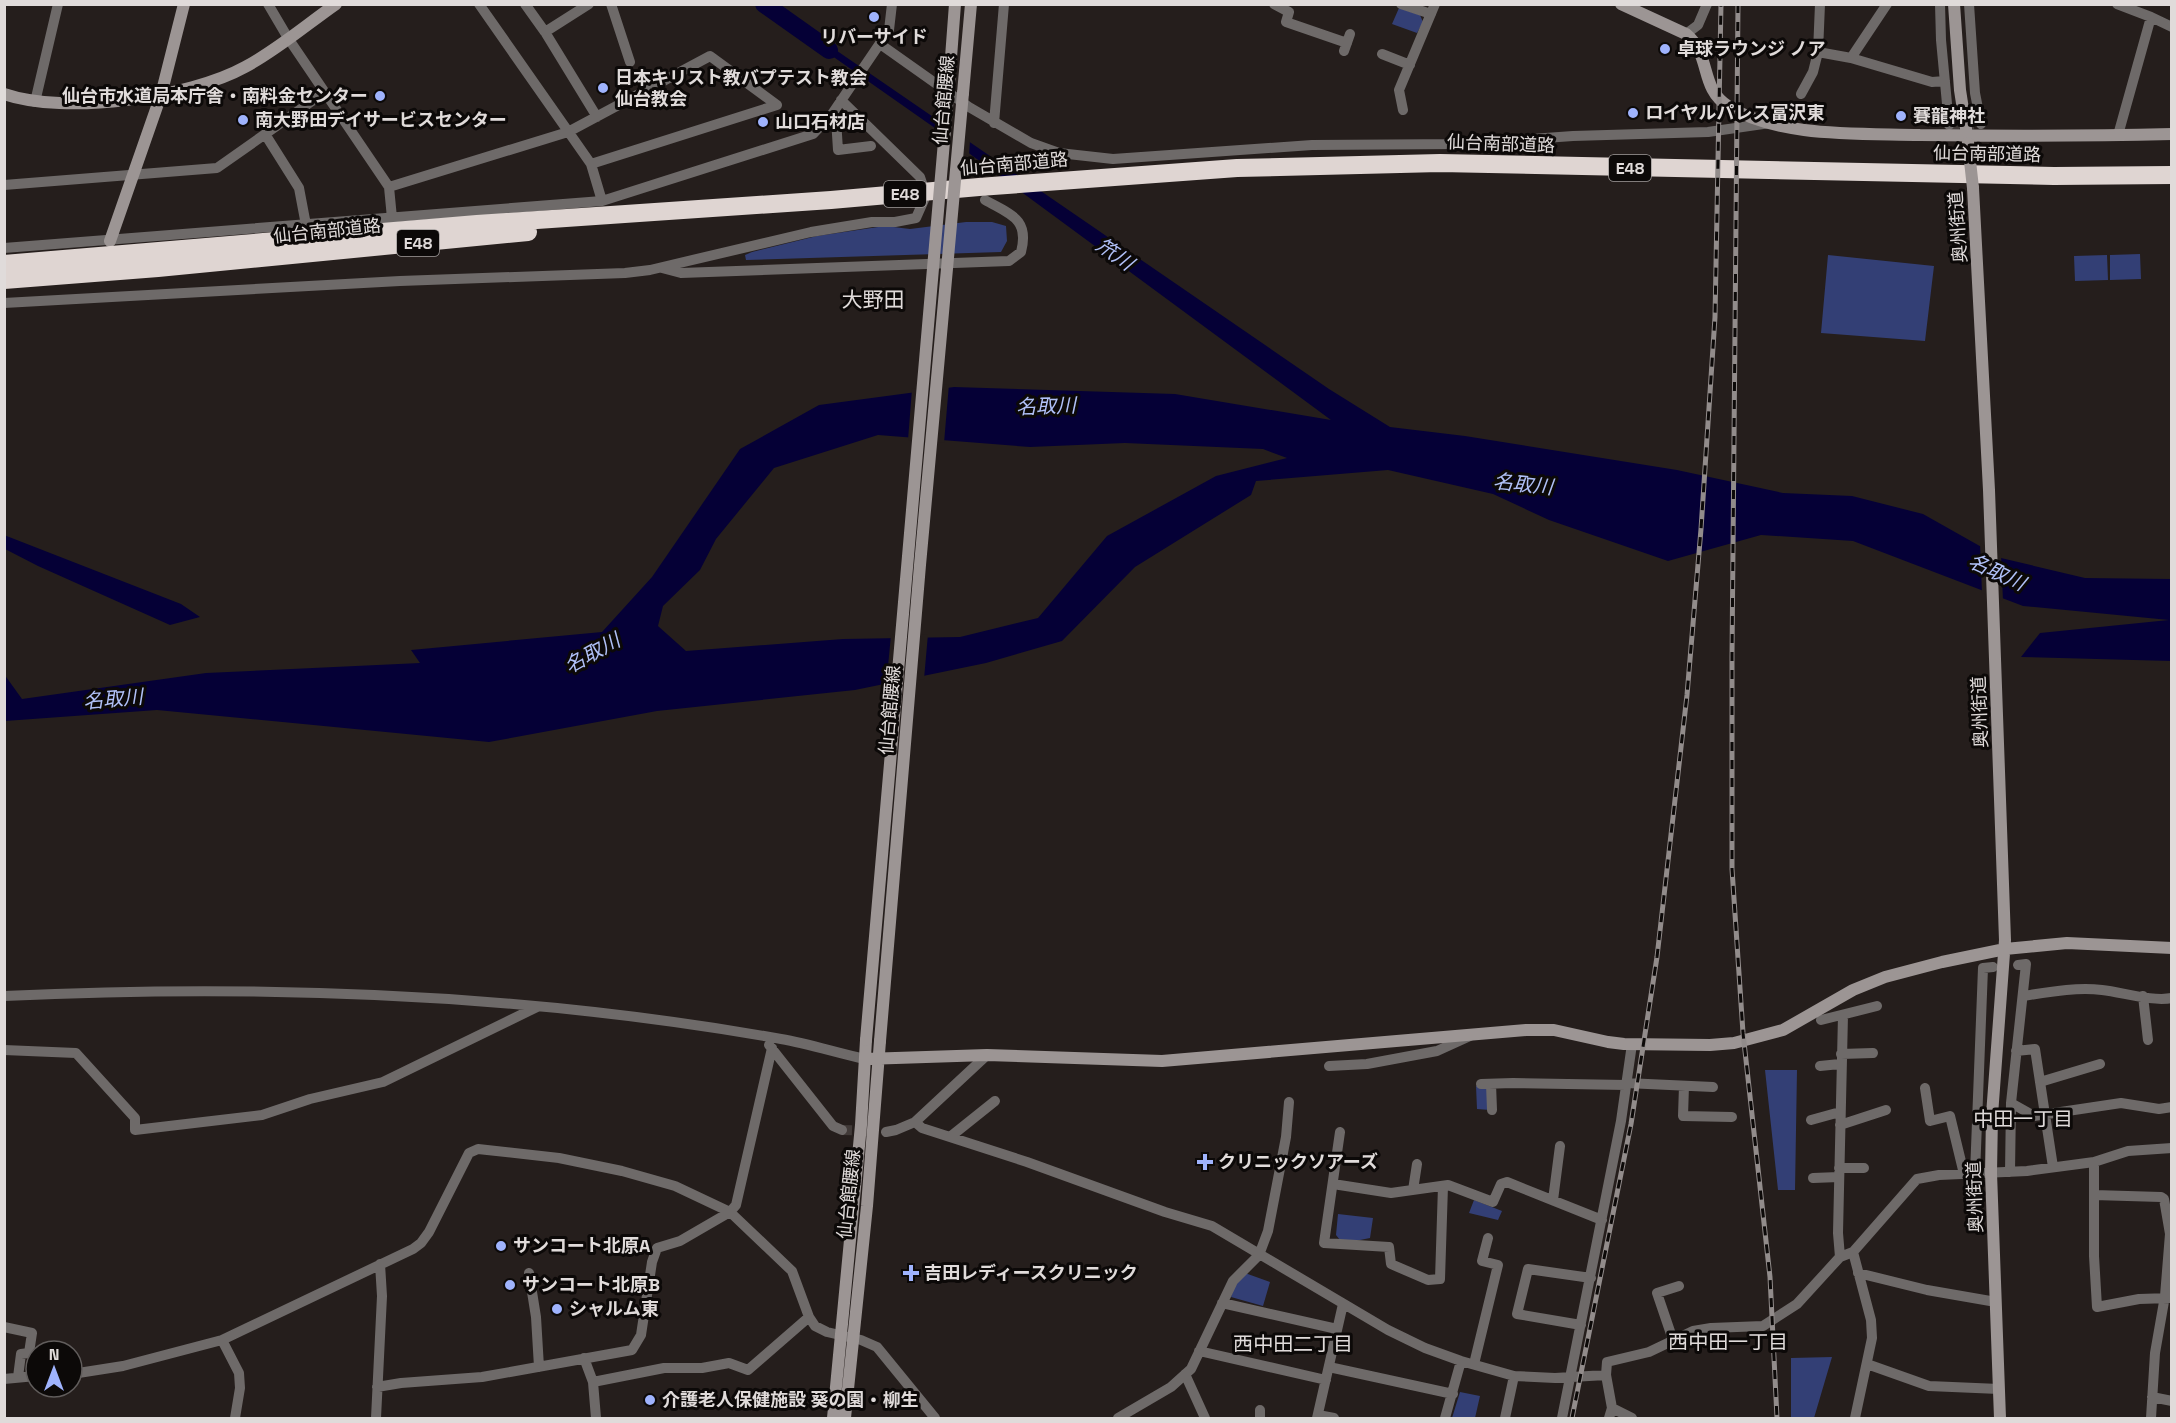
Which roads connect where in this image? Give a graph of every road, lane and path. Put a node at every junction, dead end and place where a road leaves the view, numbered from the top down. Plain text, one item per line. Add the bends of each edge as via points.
1 (58, 4) edge
2 (184, 4) edge
3 (268, 4) edge
4 (336, 4) edge
5 (479, 4) edge
6 (525, 4) edge
7 (611, 4) edge
8 (892, 4) edge
9 (955, 4) edge
10 (971, 4) edge
11 (1004, 4) edge
12 (1274, 4) edge
13 (1401, 4) edge
14 (1621, 4) edge
15 (1707, 4) edge
16 (1820, 4) edge
17 (1887, 4) edge
18 (1940, 4) edge
19 (1954, 4) edge
20 (1970, 4) edge
21 (2117, 4) edge
22 (588, 5) edge
23 (1433, 9) edge
24 (2151, 17) junction
25 (2172, 27) edge
26 (545, 32) junction
27 (1686, 34) junction
28 (288, 38) junction
29 (1347, 43) dead end
30 (878, 46) junction
31 (1818, 52) junction
32 (1382, 54) dead end
33 (1851, 58) junction
34 (630, 62) dead end
35 (1410, 65) junction
36 (1944, 81) junction
37 (325, 92) junction
38 (4, 94) edge
39 (1802, 94) dead end
40 (161, 95) junction
41 (843, 97) junction
42 (35, 102) junction
43 (1403, 110) dead end
44 (832, 114) junction
45 (597, 117) junction
46 (994, 123) junction
47 (1771, 123) junction
48 (1949, 124) dead end
49 (1981, 124) dead end
50 (568, 132) junction
51 (265, 134) junction
52 (2172, 134) edge
53 (2118, 135) junction
54 (1967, 140) junction
55 (871, 146) dead end
56 (591, 164) junction
57 (133, 175) junction
58 (2172, 175) edge
59 (922, 183) dead end
60 (4, 185) edge
61 (389, 187) junction
62 (981, 194) junction
63 (831, 200) junction
64 (924, 200) dead end
65 (602, 201) junction
66 (392, 218) junction
67 (306, 225) junction
68 (110, 241) junction
69 (4, 248) edge
70 (4, 264) edge
71 (659, 267) junction
72 (4, 280) edge
73 (4, 303) edge
74 (2005, 945) junction
75 (2172, 948) edge
76 (2018, 965) dead end
77 (1993, 967) dead end
78 (4, 996) edge
79 (2023, 996) junction
80 (2143, 996) junction
81 (2172, 998) edge
82 (539, 1006) junction
83 (1877, 1006) dead end
84 (1843, 1015) junction
85 (1821, 1020) dead end
86 (1473, 1035) junction
87 (760, 1036) junction
88 (2148, 1040) dead end
89 (1632, 1044) junction
90 (772, 1048) junction
91 (4, 1050) edge
92 (2016, 1051) junction
93 (1873, 1053) dead end
94 (987, 1055) junction
95 (872, 1059) junction
96 (1841, 1059) junction
97 (2100, 1064) dead end
98 (1329, 1066) dead end
99 (1820, 1066) dead end
100 (2040, 1082) junction
101 (1626, 1084) junction
102 (1684, 1086) junction
103 (1713, 1087) dead end
104 (1926, 1088) dead end
105 (995, 1101) dead end
106 (1289, 1102) dead end
107 (2012, 1103) junction
108 (2172, 1107) edge
109 (1492, 1110) dead end
110 (1886, 1110) dead end
111 (1840, 1112) junction
112 (2044, 1114) junction
113 (1732, 1117) dead end
114 (1811, 1120) dead end
115 (915, 1122) junction
116 (1840, 1125) junction
117 (842, 1130) tunnel mouth
118 (886, 1132) dead end
119 (1340, 1132) dead end
120 (950, 1137) junction
121 (1560, 1146) dead end
122 (2172, 1148) edge
123 (2094, 1162) junction
124 (1417, 1164) dead end
125 (2053, 1167) junction
126 (1864, 1168) dead end
127 (2010, 1172) junction
128 (1839, 1173) junction
129 (1991, 1173) junction
130 (1970, 1174) junction
131 (1813, 1178) dead end
132 (1333, 1184) junction
133 (1443, 1186) junction
134 (1413, 1190) junction
135 (2094, 1195) junction
136 (2168, 1198) edge
137 (1553, 1200) junction
138 (730, 1212) junction
139 (1602, 1220) junction
140 (1488, 1238) dead end
141 (1852, 1252) junction
142 (1259, 1255) junction
143 (1840, 1257) junction
144 (380, 1264) junction
145 (529, 1273) dead end
146 (1858, 1273) junction
147 (1591, 1278) junction
148 (1679, 1286) dead end
149 (2168, 1297) edge
150 (1996, 1302) junction
151 (1221, 1303) junction
152 (1343, 1304) junction
153 (808, 1317) junction
154 (1581, 1325) junction
155 (4, 1327) edge
156 (1337, 1329) junction
157 (847, 1336) junction
158 (222, 1340) junction
159 (1673, 1340) junction
160 (1199, 1351) junction
161 (584, 1358) junction
162 (1461, 1361) junction
163 (1867, 1364) junction
164 (1474, 1365) junction
165 (539, 1367) junction
166 (1329, 1367) junction
167 (84, 1372) edge
168 (1185, 1374) junction
169 (1606, 1375) junction
170 (1514, 1376) junction
171 (18, 1377) junction
172 (24, 1377) edge
173 (1571, 1377) junction
174 (4, 1379) edge
175 (1326, 1380) junction
176 (593, 1382) junction
177 (377, 1387) junction
178 (1999, 1389) junction
179 (1453, 1394) junction
180 (2152, 1396) junction
181 (2172, 1401) edge
182 (1610, 1413) edge
183 (1318, 1417) edge
184 (235, 1419) edge
185 (376, 1419) edge
186 (596, 1419) edge
187 (833, 1419) edge
188 (845, 1419) edge
189 (935, 1419) edge
190 (1118, 1419) edge
191 (1205, 1419) edge
192 (1334, 1419) edge
193 (1445, 1419) edge
194 (1505, 1419) edge
195 (1563, 1419) edge
196 (1632, 1419) edge
197 (1855, 1419) edge
198 (2000, 1419) edge
199 (2151, 1419) edge

1 - 42 street
2 - 40 main road
3 - 28 street
4 - 28 main road
5 - 50 street
6 - 26 street
7 - 34 street
8 - 30 street via 889,30
9 - 95 main road, 仙台館腰線, bridge via 866,1040
10 - 95 main road, 仙台館腰線, bridge via 880,1041
11 - 46 street
12 - 29 street via 1289,12 1286,22
13 - 23 street
14 - 27 main road
15 - 27 street via 1698,25
16 - 31 street
17 - 33 street
18 - 36 street
19 - 54 main road, 奥州街道
20 - 49 street via 1975,93
21 - 24 street
22 - 26 street
23 - 35 street
24 - 25 street
24 - 53 street
26 - 45 street
27 - 47 main road via 1701,53 1707,79 1721,101
28 - 37 street
28 - 40 main road via 246,67 220,79
30 - 41 street
30 - 46 street
31 - 33 street
31 - 39 street
32 - 35 street
33 - 36 street via 1932,82
35 - 43 street via 1400,90
36 - 48 street
37 - 51 street
37 - 61 street
38 - 42 main road
40 - 42 main road via 96,102
40 - 57 main road
41 - 44 street
41 - 59 street
44 - 55 street via 836,119 838,150
44 - 65 street via 806,137
45 - 50 street
45 - 56 street via 710,56 777,105
46 - 47 street via 1059,153 1113,159 1312,146 1461,144 1707,132
47 - 54 main road via 1822,132
50 - 56 street
50 - 61 street
51 - 57 street via 217,168
51 - 67 street via 299,188
52 - 53 main road
53 - 54 main road
54 - 74 main road, 奥州街道, bridge via 1976,218 1990,514
56 - 65 street
57 - 60 street
57 - 68 main road
58 - 62 highway, 仙台南部道路 / E48 via 2042,176 1440,163 1237,168 1088,179
61 - 66 street
62 - 63 highway, 仙台南部道路 / E48
62 - 71 street via 1023,226 1021,252 1009,261 681,273
63 - 70 highway, 仙台南部道路 / E48 via 477,224
63 - 72 highway, 仙台南部道路 / E48 via 170,267
64 - 71 street via 916,218 909,220 811,232
65 - 66 street
66 - 67 street
67 - 68 street
68 - 69 street
71 - 73 street via 625,273
74 - 75 main road via 2067,943
74 - 89 main road via 1884,977 1783,1030 1759,1038 1710,1045
74 - 129 main road, 奥州街道
76 - 79 street via 2026,964
77 - 130 street via 1983,968
78 - 82 street via 252,990
79 - 80 street via 2099,989
79 - 92 street
80 - 81 street
80 - 88 street
82 - 87 street
82 - 91 street via 383,1082 262,1114 135,1130 135,1118 76,1053
83 - 84 street
84 - 85 street
84 - 96 street
86 - 89 main road via 1554,1030
86 - 94 main road via 1162,1061
86 - 98 street via 1437,1051 1367,1064
87 - 90 street
87 - 95 street
89 - 101 street
90 - 117 street via 833,1126
90 - 138 street via 736,1205
92 - 100 street via 2035,1049
92 - 107 street
93 - 96 street
94 - 95 main road
94 - 115 street
95 - 157 main road, 仙台館腰線 via 867,1206
96 - 99 street
96 - 111 street
97 - 100 street
100 - 112 street
101 - 102 street
101 - 109 street via 1486,1084
101 - 139 street
102 - 103 street
102 - 113 street via 1683,1116
104 - 130 street via 1930,1121 1950,1116
105 - 120 street
106 - 142 street via 1268,1231
107 - 112 street via 2034,1116
107 - 127 street
108 - 112 street via 2159,1110 2121,1103
110 - 116 street
111 - 114 street
111 - 116 street
112 - 125 street
115 - 118 street
115 - 120 street
116 - 128 street
119 - 132 street
120 - 142 street via 1204,1223
121 - 137 street
122 - 123 street via 2128,1151
123 - 125 street
123 - 135 street
124 - 134 street
125 - 127 street
126 - 128 street
127 - 129 street
128 - 131 street
128 - 143 street
129 - 130 street
129 - 150 main road, 奥州街道
130 - 141 street via 1917,1179
132 - 133 street via 1324,1243 1389,1247 1391,1264 1428,1280 1440,1279
132 - 134 street via 1391,1193
133 - 134 street
133 - 137 street via 1493,1202 1501,1184 1507,1182
135 - 136 street
135 - 149 street via 2097,1307
136 - 149 street
137 - 139 street
138 - 144 street via 675,1186 622,1171 558,1158 478,1149 469,1153 421,1243
138 - 153 street via 792,1271
138 - 161 street via 657,1248 641,1335 632,1350
139 - 147 street
140 - 164 street via 1482,1262 1498,1265
141 - 143 street
141 - 146 street
142 - 151 street via 1233,1281
142 - 152 street
143 - 159 street via 1797,1304 1763,1326 1711,1328
144 - 158 street
144 - 177 street
145 - 165 street
146 - 150 street
146 - 163 street via 1871,1320
147 - 154 street
147 - 154 street via 1528,1269 1516,1314
148 - 159 street via 1657,1293
149 - 180 street via 2155,1353
150 - 178 main road, 奥州街道
151 - 156 street
151 - 160 street
152 - 156 street
152 - 162 street via 1397,1335
153 - 157 street via 827,1332
153 - 176 street via 748,1370 729,1363 664,1368
154 - 173 street
155 - 171 street via 32,1333 29,1353 21,1354
156 - 166 street
157 - 187 main road, 仙台館腰線
157 - 188 main road, 仙台館腰線
157 - 189 street via 877,1347
158 - 167 street
158 - 184 street via 239,1373
159 - 169 street via 1650,1352 1607,1362
160 - 168 street
160 - 175 street
161 - 165 street
161 - 176 street
162 - 164 street
162 - 179 street
163 - 178 street via 1929,1386
163 - 197 street
164 - 170 street
165 - 177 street
166 - 175 street
166 - 179 street
168 - 190 street
168 - 191 street
169 - 173 street
169 - 182 street
170 - 173 street
170 - 194 street
171 - 172 street
171 - 174 street
173 - 195 street
175 - 183 street
176 - 186 street
177 - 185 street
178 - 198 main road, 奥州街道
179 - 193 street
180 - 181 street
180 - 199 street
182 - 196 street
183 - 192 street

